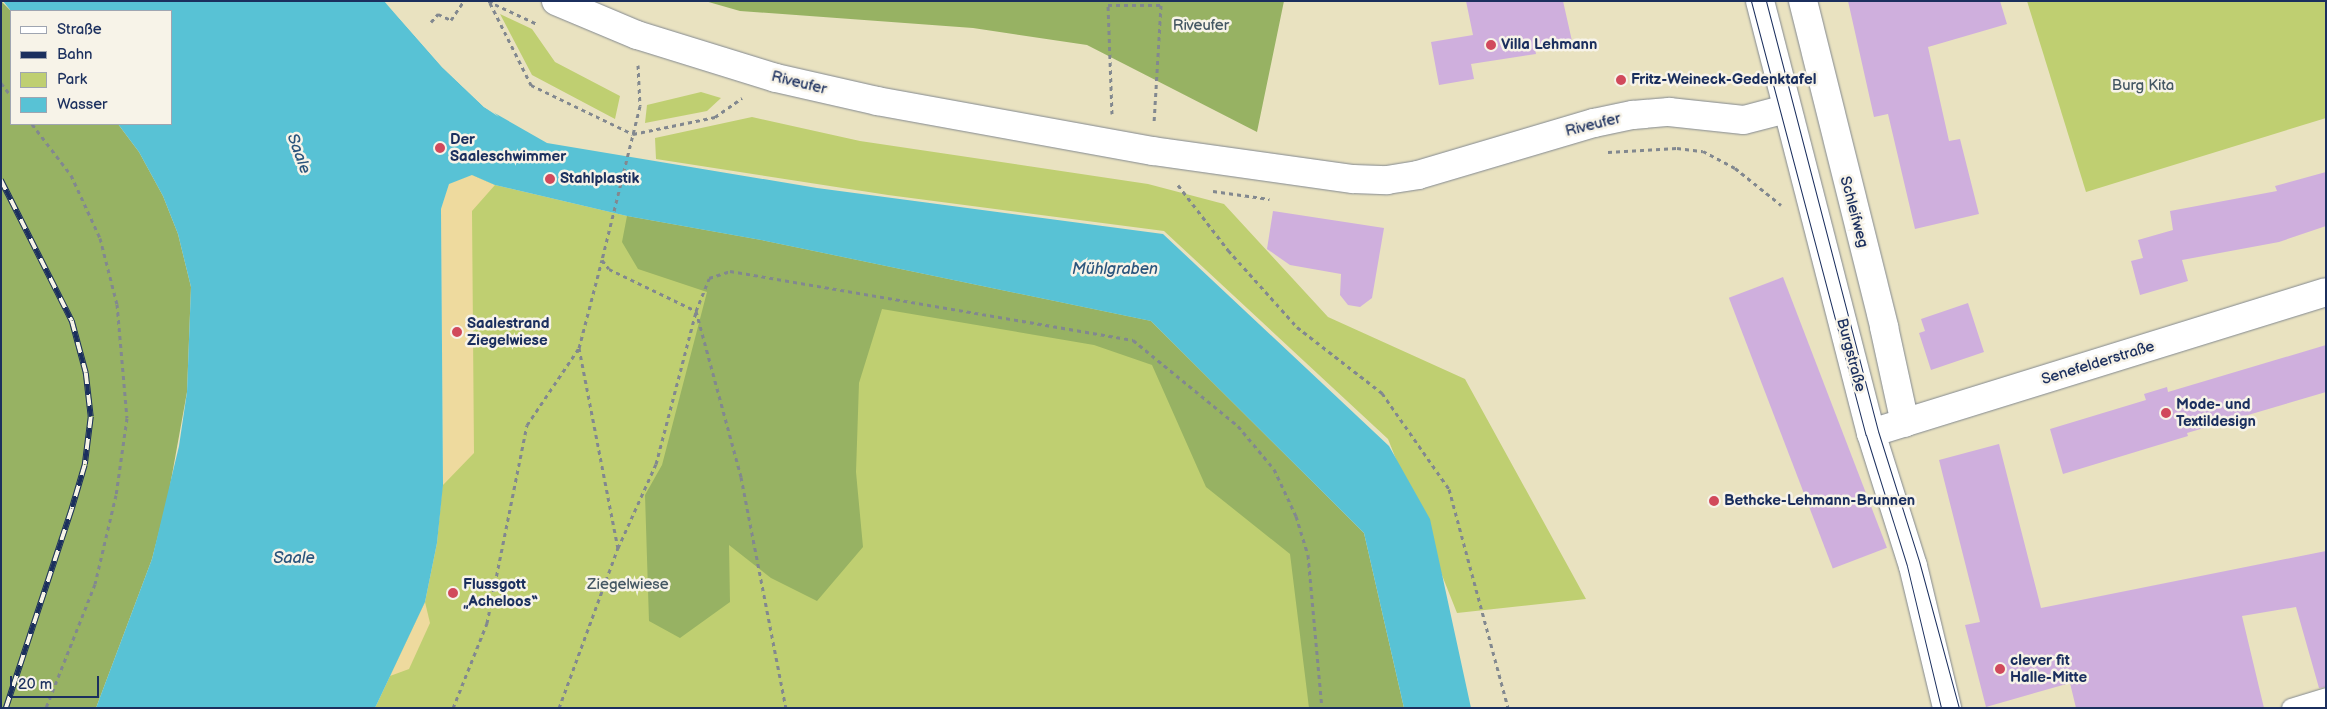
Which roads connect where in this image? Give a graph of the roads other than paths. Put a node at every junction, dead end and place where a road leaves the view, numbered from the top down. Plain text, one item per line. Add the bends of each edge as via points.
1 (556, 1) edge
2 (1760, 1) edge
3 (1803, 1) edge
4 (1786, 109) junction
5 (2326, 292) edge
6 (1905, 423) junction
7 (1871, 433) junction
8 (2326, 697) edge
9 (1947, 708) edge
10 (2291, 708) edge

1 - 4 street, Riveufer via 637,35 776,78 877,101 1153,151 1353,178 1387,180 1418,175 1594,123 1633,115 1669,112 1744,120
2 - 4 street, Burgstraße
3 - 6 street, Schleifweg
4 - 7 street, Burgstraße
5 - 6 street, Senefelderstraße
6 - 7 street, Senefelderstraße
7 - 9 street, Burgstraße via 1912,566
8 - 10 lane

